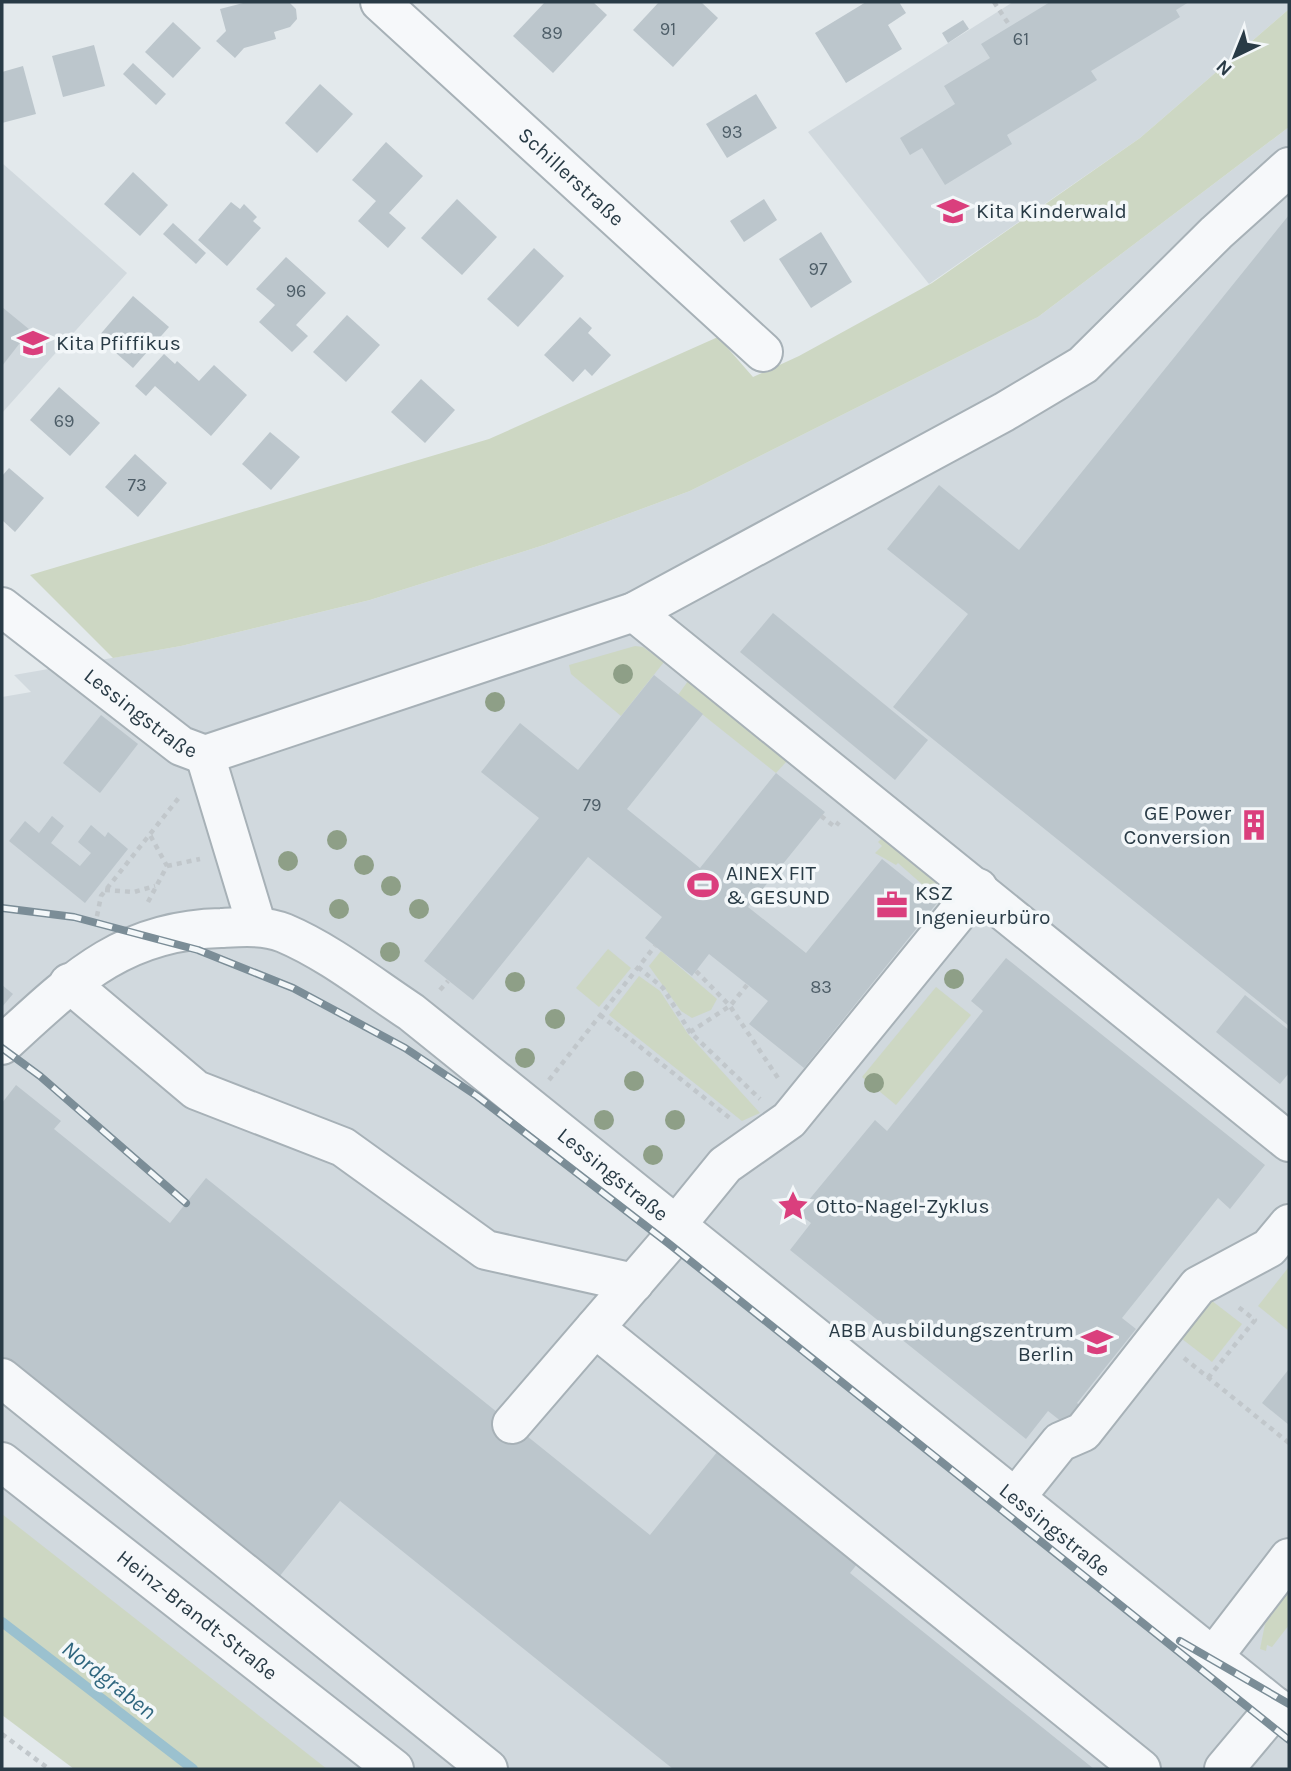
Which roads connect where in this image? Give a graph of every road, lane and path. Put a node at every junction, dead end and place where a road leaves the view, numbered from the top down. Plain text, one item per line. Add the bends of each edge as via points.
1 (380, 2) edge
2 (994, 2) edge
3 (1010, 26) dead end
4 (1289, 167) edge
5 (763, 352) dead end
6 (2, 607) edge
7 (634, 612) junction
8 (205, 755) junction
9 (186, 789) dead end
10 (821, 816) dead end
11 (835, 827) dead end
12 (149, 835) junction
13 (155, 886) junction
14 (978, 888) junction
15 (105, 890) junction
16 (146, 908) dead end
17 (97, 910) dead end
18 (257, 927) junction
19 (655, 946) dead end
20 (638, 967) junction
21 (695, 971) dead end
22 (69, 983) junction
23 (747, 985) dead end
24 (730, 1006) junction
25 (600, 1015) junction
26 (690, 1032) junction
27 (2, 1045) edge
28 (541, 1090) dead end
29 (784, 1104) junction
30 (734, 1122) dead end
31 (1289, 1142) edge
32 (677, 1224) junction
33 (1289, 1224) edge
34 (1207, 1281) junction
35 (634, 1283) junction
36 (595, 1328) junction
37 (1158, 1337) junction
38 (2, 1378) edge
39 (1208, 1378) junction
40 (512, 1424) dead end
41 (1289, 1443) edge
42 (2, 1462) edge
43 (1016, 1497) junction
44 (1289, 1558) edge
45 (1213, 1657) junction
46 (1282, 1712) edge
47 (2, 1734) edge
48 (49, 1769) edge
49 (394, 1769) edge
50 (488, 1769) edge
51 (1141, 1769) edge
52 (1224, 1769) edge

1 - 5 street, Schillerstraße
2 - 3 path
4 - 7 street via 1083,365
6 - 8 street, Lessingstraße via 181,746
7 - 8 street
7 - 14 street
8 - 18 street, Lessingstraße
9 - 12 path
10 - 11 path
12 - 13 path via 167,866
12 - 15 path
13 - 15 path via 126,892
13 - 16 path
14 - 29 street
14 - 31 street
15 - 17 path
18 - 22 street via 206,928 139,941
18 - 32 street, Lessingstraße via 282,932 317,951 411,1012
19 - 20 path
20 - 25 path
20 - 26 path via 663,988
21 - 24 path
22 - 27 street
22 - 35 street via 196,1090 343,1147 486,1250
23 - 24 path
24 - 26 path
24 - 29 path
25 - 28 path
25 - 30 path
26 - 29 path via 717,1061
29 - 32 street
32 - 35 street via 668,1243
32 - 43 street, Lessingstraße
33 - 34 street via 1269,1248
34 - 37 street
34 - 39 path via 1255,1320
35 - 36 street
36 - 40 street
36 - 51 street
37 - 39 path
37 - 43 street via 1083,1432 1060,1442
38 - 50 street
39 - 41 path
42 - 49 street, Heinz-Brandt-Straße
43 - 45 street, Lessingstraße
44 - 45 street
45 - 46 street, Lessingstraße
46 - 52 street
47 - 48 path

